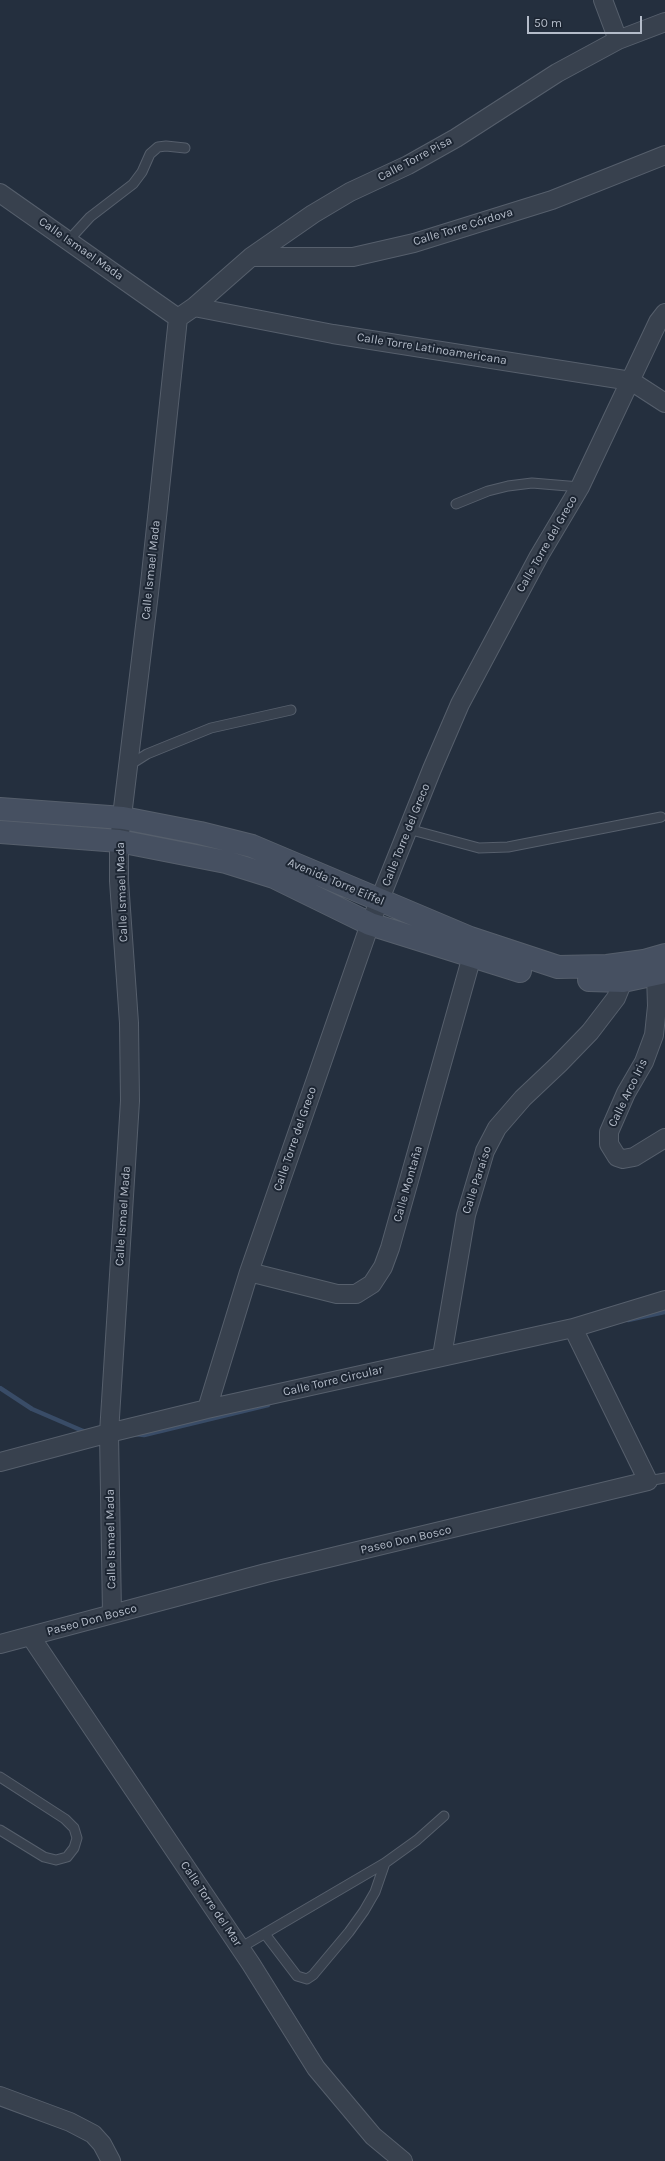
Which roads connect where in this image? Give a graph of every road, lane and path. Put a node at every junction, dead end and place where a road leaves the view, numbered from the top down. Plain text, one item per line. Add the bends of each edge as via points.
1 (603, 0) edge
2 (665, 22) edge
3 (618, 40) junction
4 (185, 148) dead end
5 (665, 155) edge
6 (0, 193) edge
7 (69, 240) junction
8 (251, 257) junction
9 (194, 307) junction
10 (665, 313) edge
11 (178, 318) junction
12 (631, 381) junction
13 (665, 403) edge
14 (580, 488) junction
15 (456, 504) dead end
16 (291, 710) dead end
17 (128, 766) junction
18 (0, 809) edge
19 (661, 817) dead end
20 (123, 818) junction
21 (408, 829) junction
22 (0, 832) edge
23 (119, 841) junction
24 (379, 900) junction
25 (370, 924) junction
26 (665, 955) edge
27 (472, 956) junction
28 (660, 973) edge
29 (623, 980) junction
30 (665, 1138) edge
31 (249, 1272) junction
32 (665, 1300) edge
33 (573, 1328) junction
34 (442, 1356) junction
35 (207, 1409) junction
36 (109, 1433) junction
37 (0, 1462) edge
38 (656, 1480) edge
39 (112, 1614) junction
40 (31, 1637) junction
41 (0, 1644) edge
42 (0, 1778) edge
43 (444, 1816) dead end
44 (0, 1830) edge
45 (385, 1863) junction
46 (265, 1934) junction
47 (240, 1948) junction
48 (0, 2096) edge
49 (111, 2161) edge
50 (403, 2161) edge

1 - 3 street
2 - 3 street, Calle Torre Pisa
3 - 8 street, Calle Torre Pisa via 557,73 456,138 408,165 350,192
4 - 7 lane via 166,146 150,154 136,181 90,217
5 - 8 street, Calle Torre Córdova via 552,200 414,243 353,257
6 - 7 street, Calle Ismael Mada
7 - 11 street, Calle Ismael Mada
8 - 9 street, Calle Torre Pisa
9 - 11 street, Calle Torre Pisa
9 - 12 street, Calle Torre Latinoamericana via 333,334
10 - 12 street, Calle Torre del Greco via 658,322
11 - 17 street, Calle Ismael Mada
12 - 13 street, Calle Torre Latinoamericana
12 - 14 street, Calle Torre del Greco
14 - 15 lane via 532,483 514,485 488,491
14 - 21 street, Calle Torre del Greco via 539,556 460,704
16 - 17 lane via 211,728 147,754
17 - 20 street, Calle Ismael Mada
18 - 20 street, Avenida Torre Eiffel
19 - 21 lane via 508,847 479,848
20 - 23 street, Calle Ismael Mada
20 - 24 street, Avenida Torre Eiffel via 252,846
21 - 24 street, Calle Torre del Greco
22 - 23 street, Avenida Torre Eiffel
23 - 25 street, Avenida Torre Eiffel via 226,862 274,877
23 - 36 street, Calle Ismael Mada via 119,881 129,1023 130,1101
24 - 25 street, Calle Torre del Greco
24 - 26 street, Avenida Torre Eiffel via 477,940 558,967 607,966
25 - 27 street, Avenida Torre Eiffel
25 - 31 street, Calle Torre del Greco
27 - 29 street, Avenida Torre Eiffel via 550,979
27 - 31 street, Calle Montaña via 390,1248 383,1267 372,1284 356,1294 337,1294
28 - 29 street, Avenida Torre Eiffel
28 - 30 street, Calle Arco Iris via 654,1035 644,1062 626,1093 609,1132 609,1144 617,1157 623,1159 634,1157
29 - 34 street, Calle Paraíso via 616,998 590,1032 560,1064 522,1098 497,1128 485,1151 466,1215
31 - 35 street, Calle Torre del Greco
32 - 33 street, Calle Torre Circular
33 - 34 street, Calle Torre Circular
33 - 38 street, Paseo Don Bosco
34 - 35 street, Calle Torre Circular
35 - 36 street, Calle Torre Circular
36 - 37 street, Calle Torre Circular
36 - 39 street, Calle Ismael Mada
38 - 39 street, Paseo Don Bosco via 266,1573
39 - 40 street, Paseo Don Bosco
40 - 41 street, Paseo Don Bosco
40 - 47 street, Calle Torre del Mar
42 - 44 lane via 65,1819 74,1828 77,1838 74,1848 67,1857 56,1860 44,1857
43 - 45 lane
45 - 46 lane
45 - 46 lane via 375,1892 364,1911 313,1975 301,1979 293,1973
46 - 47 lane
47 - 50 street, Calle Torre del Mar via 316,2068 373,2136
48 - 49 street via 70,2122 93,2134 105,2148

